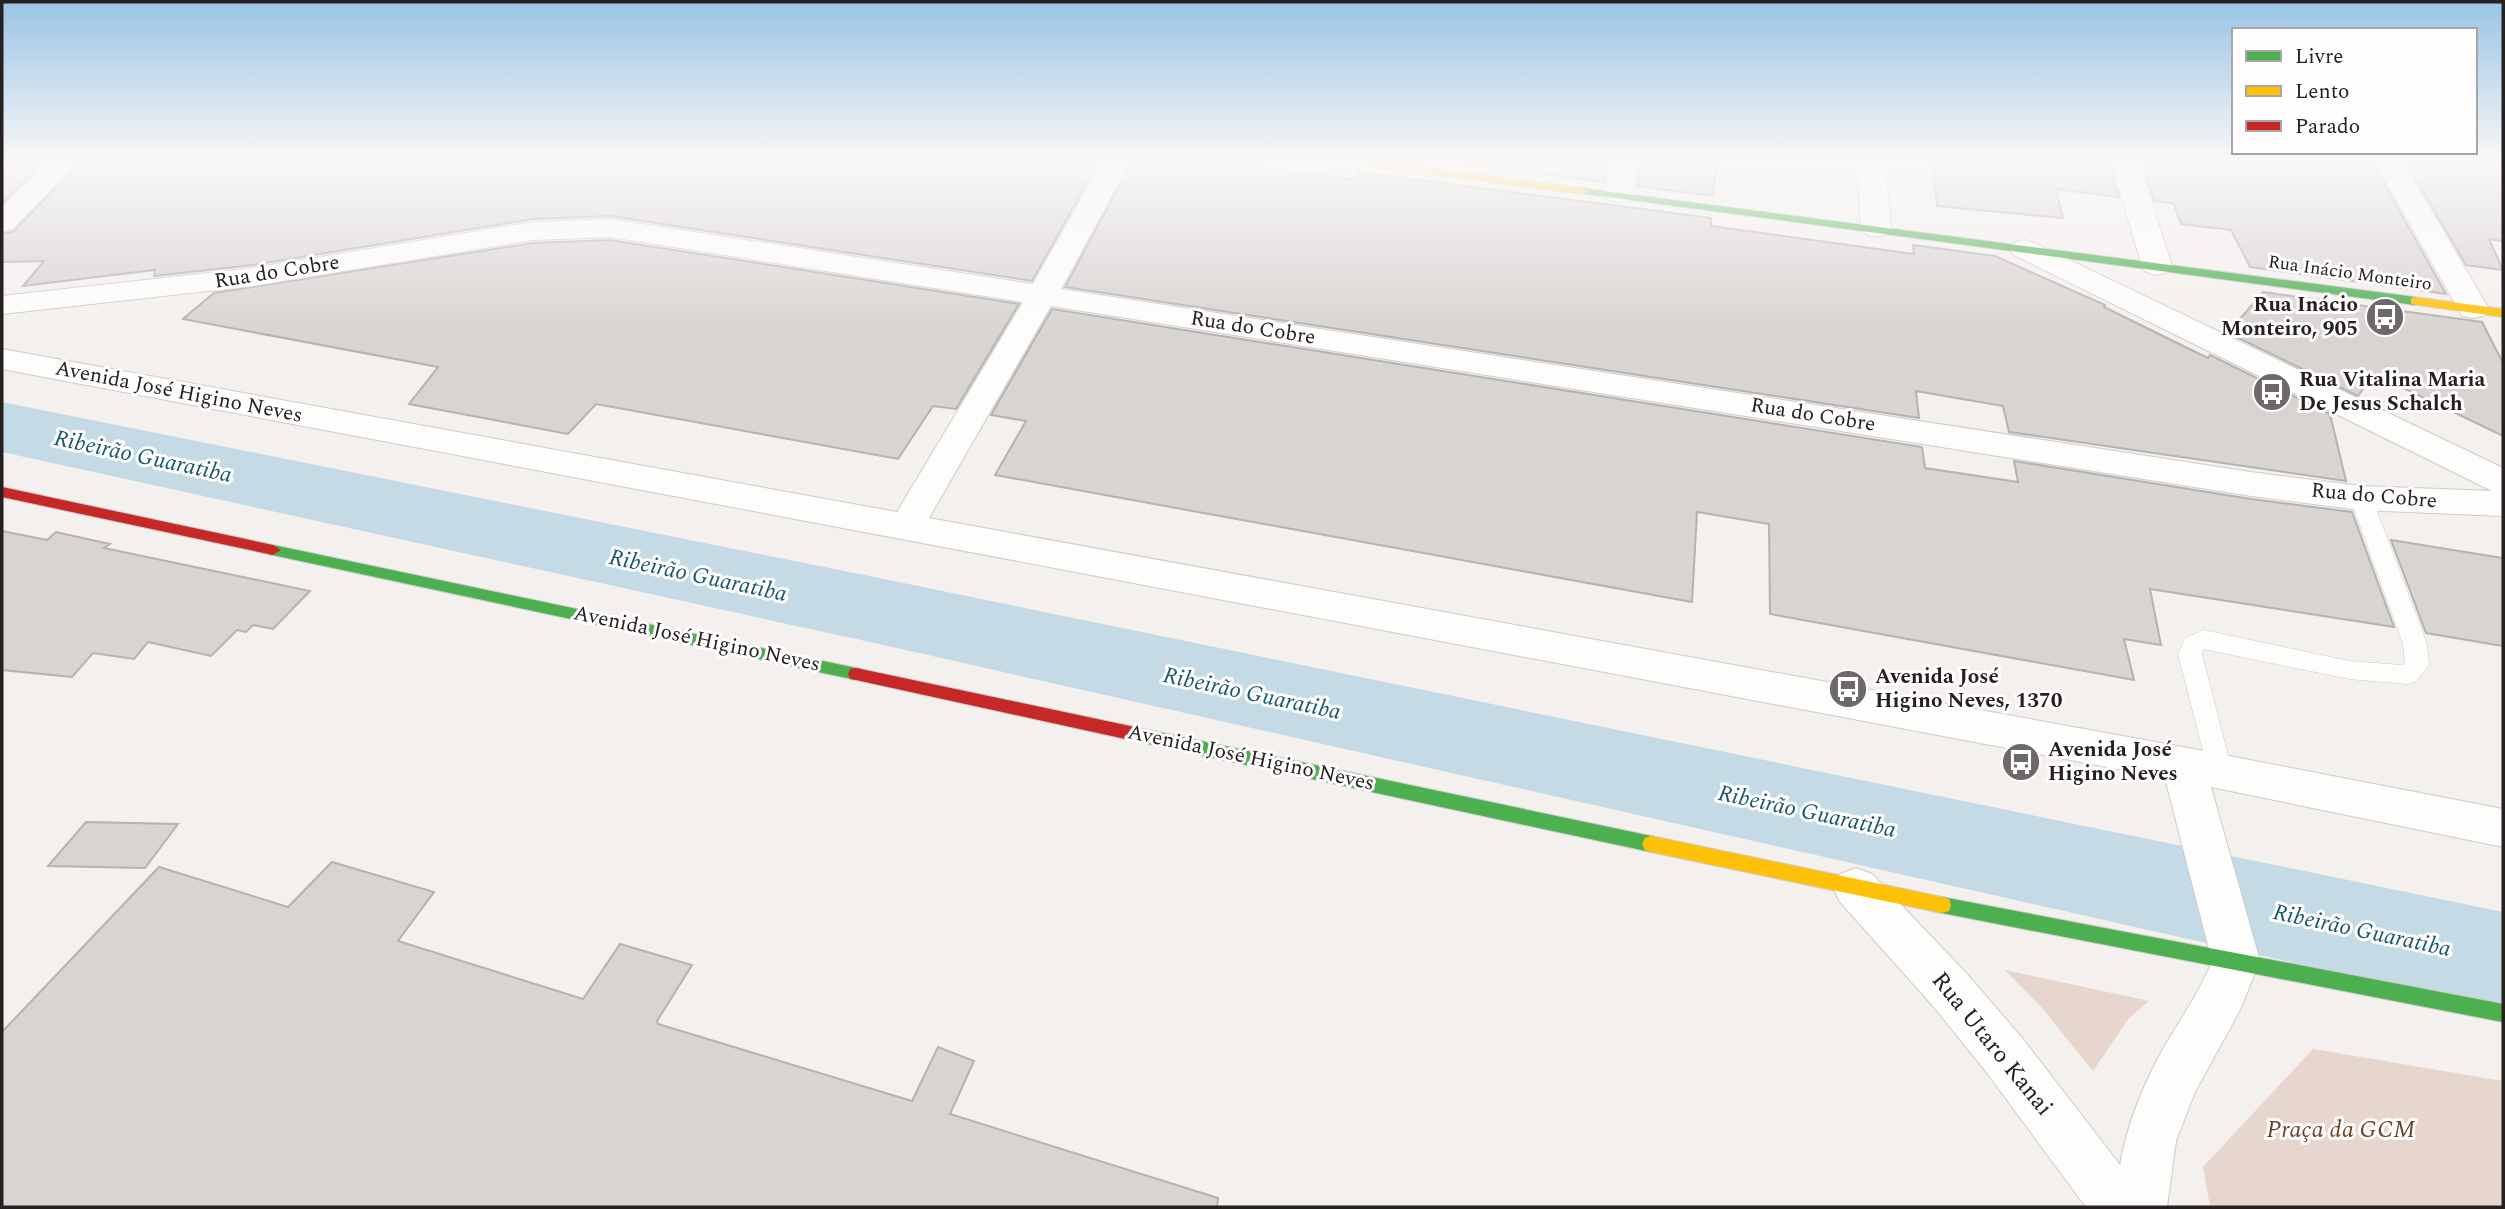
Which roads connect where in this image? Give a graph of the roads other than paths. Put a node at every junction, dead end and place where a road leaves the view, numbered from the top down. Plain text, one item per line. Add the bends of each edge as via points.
1 (1085, 218) edge
2 (1803, 218) edge
3 (1874, 218) edge
4 (2142, 218) edge
5 (2421, 218) edge
6 (1875, 228) junction
7 (2024, 249) junction
8 (2157, 266) junction
9 (1042, 296) junction
10 (2, 305) edge
11 (2473, 309) junction
12 (2503, 313) edge
13 (2, 359) edge
14 (2503, 482) edge
15 (2, 492) edge
16 (2361, 498) junction
17 (2503, 504) edge
18 (906, 527) junction
19 (2201, 768) junction
20 (2503, 828) edge
21 (1856, 888) junction
22 (2236, 961) junction
23 (2503, 1013) edge
24 (2119, 1207) edge
25 (2140, 1207) edge

1 - 9 street
2 - 6 street, Rua Inácio Monteiro
3 - 6 street
4 - 8 street
5 - 11 street
6 - 7 street, Rua Inácio Monteiro
7 - 8 street, Rua Inácio Monteiro
7 - 14 street
8 - 11 street, Rua Inácio Monteiro
9 - 10 street, Rua do Cobre via 610,228 574,228 496,236 253,277
9 - 16 street, Rua do Cobre
9 - 18 street
11 - 12 street, Rua Inácio Monteiro
13 - 18 street, Avenida José Higino Neves
15 - 21 street, Avenida José Higino Neves
16 - 17 street, Rua do Cobre
16 - 19 lane via 2415,644 2417,664 2407,676 2323,665 2204,639 2193,644 2190,654
18 - 19 street, Avenida José Higino Neves
19 - 20 street, Avenida José Higino Neves
19 - 22 street via 2197,811
21 - 22 street, Avenida José Higino Neves
21 - 24 street, Rua Utaro Kanai via 2005,1056
22 - 23 street, Avenida José Higino Neves
22 - 25 street via 2223,994 2174,1080 2150,1141

